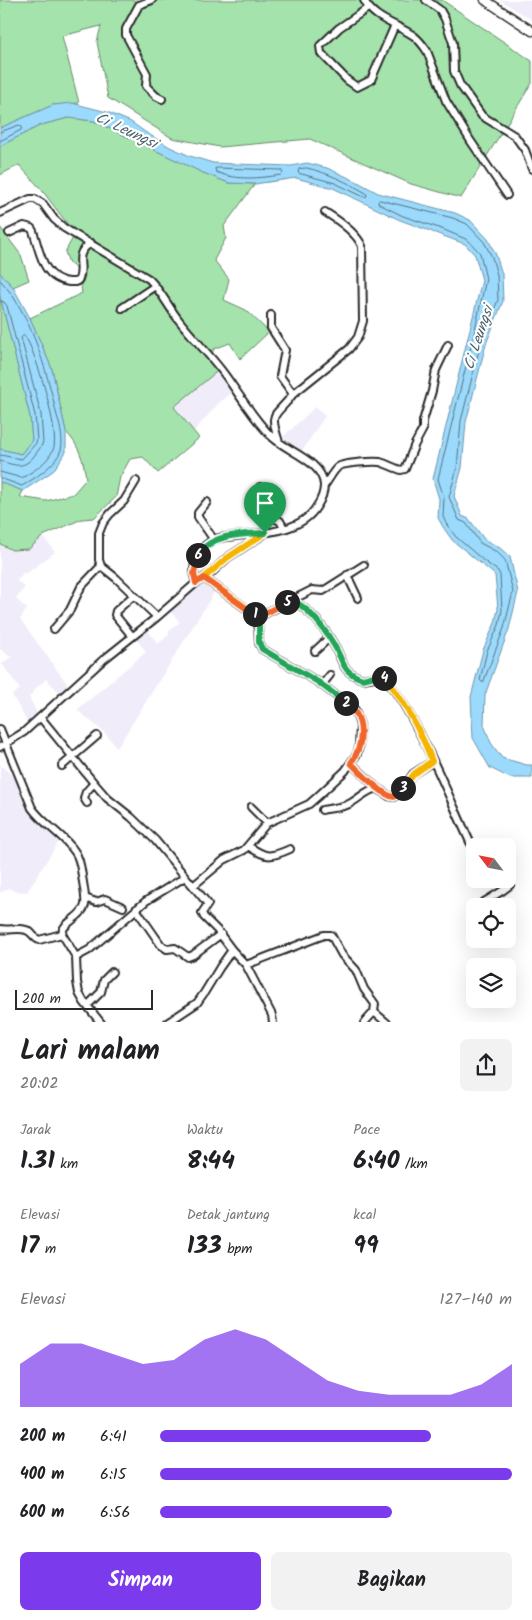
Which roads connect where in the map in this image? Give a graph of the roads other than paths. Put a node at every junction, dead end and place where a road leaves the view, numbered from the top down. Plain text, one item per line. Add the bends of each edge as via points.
1 (152, 0) edge
2 (364, 0) edge
3 (426, 0) edge
4 (485, 0) edge
5 (368, 8) junction
6 (395, 25) junction
7 (532, 31) edge
8 (162, 99) dead end
9 (532, 168) edge
10 (507, 196) dead end
11 (325, 212) dead end
12 (0, 213) edge
13 (9, 233) dead end
14 (91, 243) junction
15 (155, 286) junction
16 (122, 308) dead end
17 (271, 315) dead end
18 (448, 345) dead end
19 (293, 394) junction
20 (279, 443) junction
21 (136, 481) dead end
22 (324, 486) junction
23 (260, 487) dead end
24 (207, 502) dead end
25 (284, 528) junction
26 (265, 533) junction
27 (214, 540) junction
28 (364, 565) dead end
29 (101, 566) junction
30 (347, 576) junction
31 (204, 578) junction
32 (196, 583) junction
33 (134, 595) junction
34 (358, 598) dead end
35 (292, 600) junction
36 (157, 617) junction
37 (258, 617) junction
38 (54, 629) dead end
39 (132, 636) junction
40 (329, 638) junction
41 (314, 651) dead end
42 (330, 675) dead end
43 (322, 685) junction
44 (41, 718) junction
45 (0, 730) edge
46 (97, 736) dead end
47 (3, 745) edge
48 (72, 757) junction
49 (432, 761) junction
50 (351, 763) junction
51 (62, 766) dead end
52 (94, 783) junction
53 (377, 788) junction
54 (87, 803) dead end
55 (251, 807) dead end
56 (322, 810) dead end
57 (268, 823) junction
58 (468, 838) edge
59 (248, 846) junction
60 (290, 849) dead end
61 (185, 877) junction
62 (194, 886) junction
63 (507, 888) edge
64 (84, 898) junction
65 (491, 898) edge
66 (123, 907) dead end
67 (136, 909) junction
68 (0, 929) edge
69 (62, 934) junction
70 (221, 934) junction
71 (232, 950) junction
72 (76, 957) junction
73 (246, 965) junction
74 (112, 972) dead end
75 (87, 1006) junction
76 (374, 1012) junction
77 (101, 1022) edge
78 (167, 1022) edge
79 (273, 1022) edge
80 (364, 1022) edge
81 (387, 1022) edge

1 - 8 street via 139,5 126,28 126,35 147,74 146,86
2 - 5 street
3 - 9 street via 440,10 445,19 453,43 454,71 463,89 482,116 515,136
4 - 7 main road
5 - 6 street
5 - 6 street via 320,46 320,53 357,87 371,80
6 - 10 street via 416,37 427,51 446,101
11 - 19 street via 357,238 362,246 363,321 349,349
12 - 14 street via 34,199 43,204 58,223
13 - 14 street via 24,226 31,228 40,256 52,275 74,283 80,277 81,253
14 - 15 street
15 - 16 street
15 - 20 street via 266,431
17 - 19 street via 271,328 285,350 280,376
18 - 22 street via 438,366 423,429 405,468 402,470 375,461 344,464 337,467
19 - 20 street via 273,418
20 - 22 street via 316,467
21 - 29 street via 124,501 103,523 98,548
22 - 25 street via 312,514 300,523
23 - 25 street via 268,514 280,521
24 - 27 street via 198,518
25 - 26 street
26 - 27 street
26 - 31 street via 232,554
27 - 32 street via 197,556
28 - 30 street
29 - 33 street
29 - 38 street via 81,587 70,610
30 - 34 street
30 - 35 street via 322,591 312,590
31 - 32 street
31 - 37 street
32 - 36 street
33 - 36 street
33 - 39 street via 115,615
35 - 37 street
35 - 40 street via 318,621
36 - 39 street
37 - 43 street via 260,647
39 - 44 street
40 - 41 street
40 - 49 street via 344,666 353,674 363,679 380,676 390,684 416,726
42 - 43 street
43 - 50 street via 357,713 360,740
44 - 47 street
44 - 48 street
45 - 47 street
46 - 48 street
47 - 64 street via 32,808 76,854
48 - 51 street
48 - 52 street
49 - 53 street via 411,777 394,797
49 - 58 street
50 - 53 street
50 - 57 street via 309,804
52 - 54 street via 86,792 84,798
52 - 61 street via 155,840
53 - 56 street via 350,804
55 - 57 street
57 - 59 street
59 - 60 street via 269,856
59 - 62 street via 224,860
61 - 62 street
61 - 67 street
62 - 70 street via 208,904 203,916
63 - 65 street
64 - 66 street via 96,902 106,900
64 - 69 street via 81,913 64,928
67 - 70 street via 161,945 167,949 175,948 188,957
67 - 72 street via 89,950
68 - 69 street via 26,930 40,941
69 - 72 street
70 - 71 street
71 - 73 street
71 - 78 street via 197,1003
72 - 75 street via 77,987
73 - 76 street via 329,934 356,970 374,1004
73 - 79 street
74 - 75 street via 104,980 101,992
75 - 77 street
76 - 80 street
76 - 81 street

